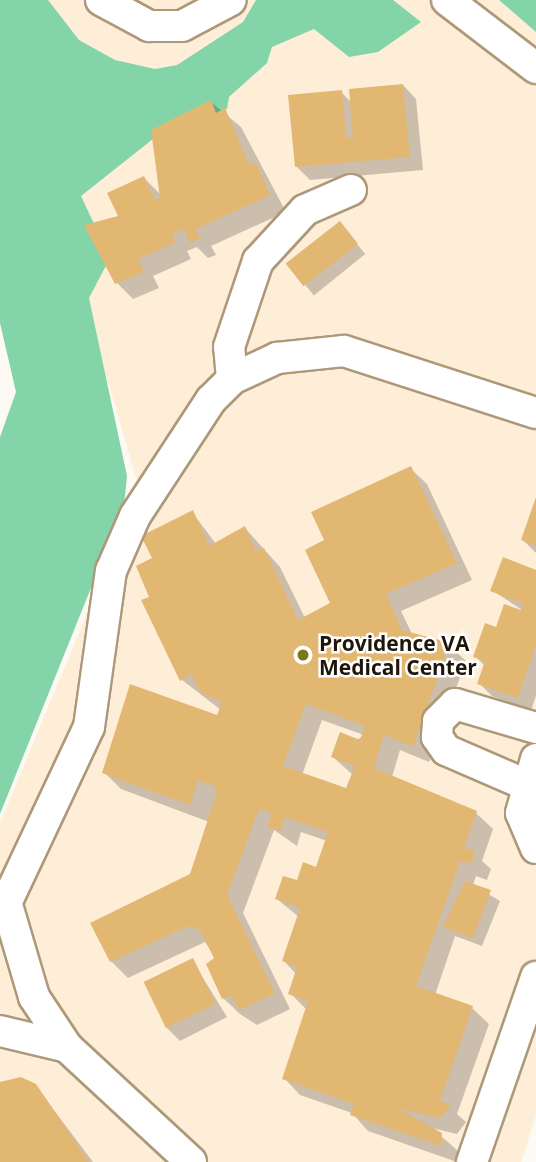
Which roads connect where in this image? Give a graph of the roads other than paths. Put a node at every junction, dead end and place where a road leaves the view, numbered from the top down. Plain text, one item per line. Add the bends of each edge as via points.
1 (101, 0) edge
2 (231, 0) edge
3 (447, 0) edge
4 (536, 68) edge
5 (351, 190) dead end
6 (232, 379) junction
7 (536, 412) edge
8 (536, 728) edge
9 (532, 773) edge
10 (536, 848) edge
11 (4, 910) edge
12 (536, 977) edge
13 (0, 1031) edge
14 (67, 1047) junction
15 (191, 1162) edge
16 (472, 1162) edge

1 - 2 lane via 149,26 182,26
3 - 4 lane
5 - 6 lane via 305,210 258,261 229,347
6 - 7 lane via 277,358 344,351
6 - 11 lane via 211,400 135,516 111,571 89,727
8 - 9 lane via 455,704 438,721 437,737 446,750
9 - 10 lane via 521,813
11 - 14 lane via 34,997
12 - 16 lane
13 - 14 lane
14 - 15 lane

